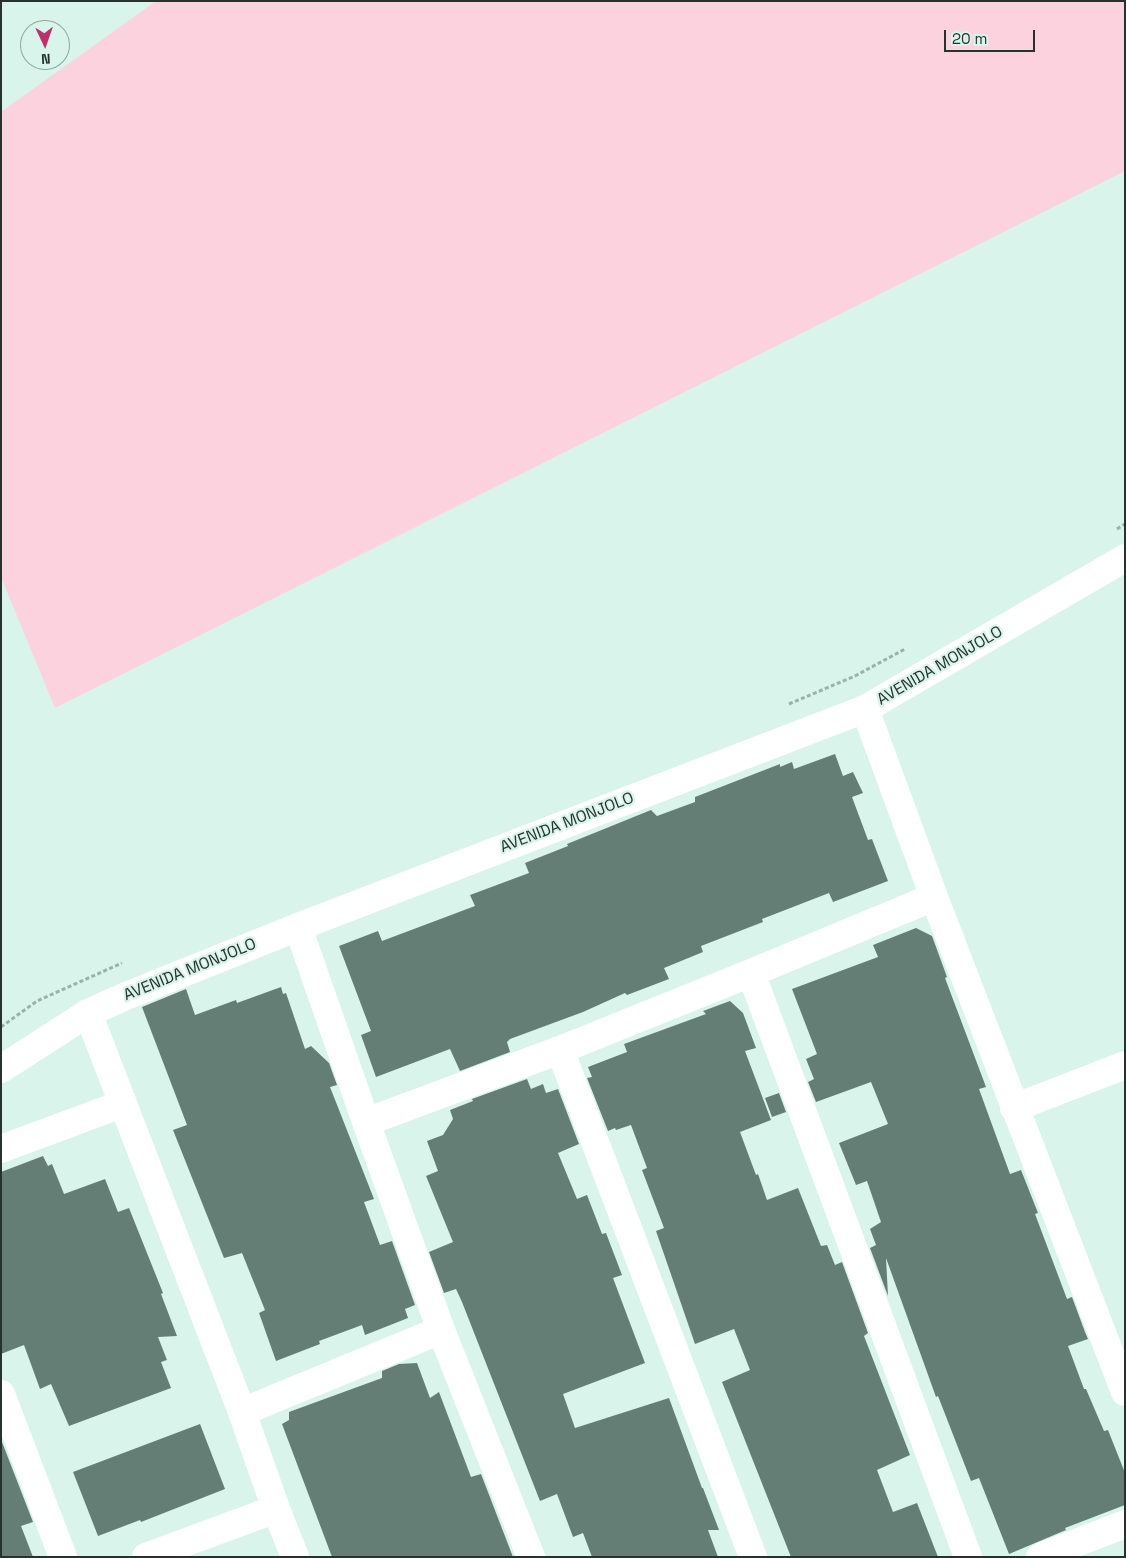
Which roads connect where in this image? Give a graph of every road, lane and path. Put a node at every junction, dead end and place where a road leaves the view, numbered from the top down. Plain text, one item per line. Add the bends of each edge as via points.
1 (1125, 524) edge
2 (1116, 529) dead end
3 (1125, 558) edge
4 (906, 648) dead end
5 (785, 706) dead end
6 (865, 709) junction
7 (934, 897) junction
8 (298, 927) junction
9 (126, 962) dead end
10 (751, 973) junction
11 (88, 1013) junction
12 (1, 1027) edge
13 (560, 1050) junction
14 (1125, 1065) edge
15 (1, 1069) edge
16 (122, 1104) junction
17 (1014, 1108) junction
18 (366, 1122) junction
19 (1, 1149) edge
20 (442, 1330) junction
21 (1125, 1392) edge
22 (1, 1394) edge
23 (242, 1412) junction
24 (276, 1509) junction
25 (1125, 1524) edge
26 (63, 1557) edge
27 (146, 1557) edge
28 (295, 1557) edge
29 (531, 1557) edge
30 (753, 1557) edge
31 (968, 1557) edge
32 (1040, 1557) edge

1 - 2 path
3 - 6 street, AVENIDA MONJOLO
4 - 5 path via 855,676
6 - 7 street
6 - 8 street, AVENIDA MONJOLO
7 - 10 street
7 - 17 street
8 - 11 street, AVENIDA MONJOLO
8 - 18 street
9 - 12 path via 36,1001
10 - 13 street
10 - 31 street
11 - 15 street, AVENIDA MONJOLO
11 - 16 street
13 - 18 street
13 - 30 street
14 - 17 street
16 - 19 street
16 - 23 street
17 - 21 street
18 - 20 street
20 - 23 street
20 - 29 street
22 - 26 street
23 - 24 street
24 - 27 street
24 - 28 street
25 - 32 street

